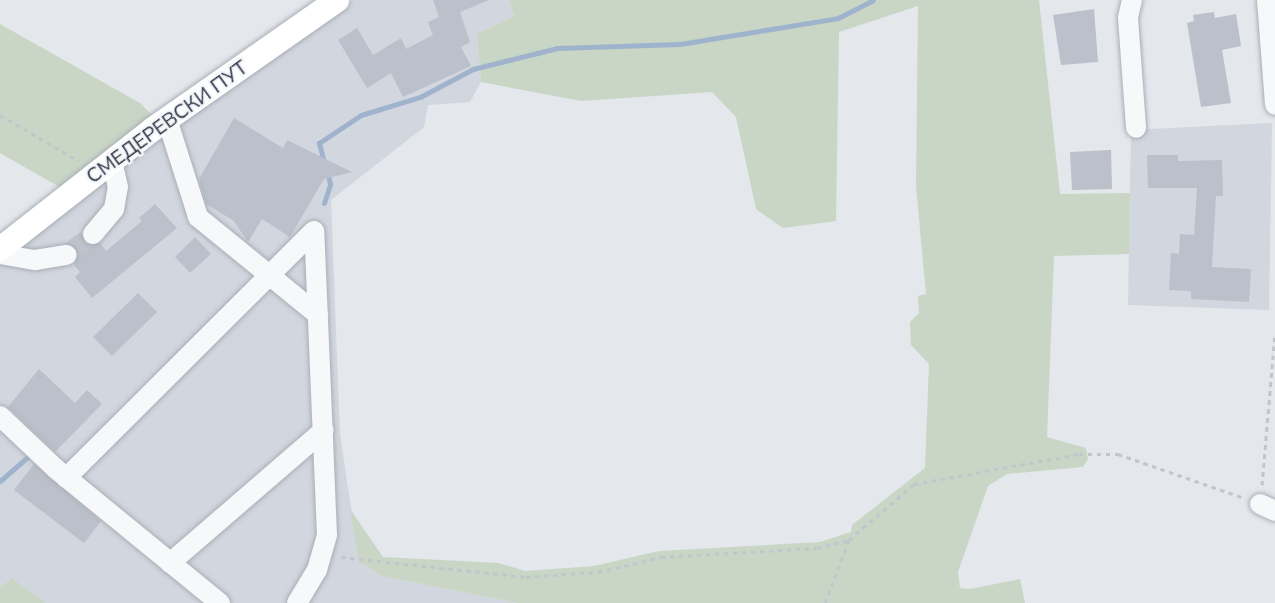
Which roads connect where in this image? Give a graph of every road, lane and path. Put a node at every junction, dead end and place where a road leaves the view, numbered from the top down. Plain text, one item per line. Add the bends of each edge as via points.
1 (337, 0) edge
2 (1132, 0) edge
3 (1267, 0) edge
4 (1275, 105) edge
5 (0, 115) edge
6 (167, 119) junction
7 (1136, 128) dead end
8 (112, 161) junction
9 (92, 176) junction
10 (93, 234) tunnel mouth
11 (0, 249) edge
12 (0, 254) edge
13 (67, 255) tunnel mouth
14 (273, 275) junction
15 (318, 315) junction
16 (1275, 334) edge
17 (0, 416) edge
18 (324, 430) junction
19 (66, 478) junction
20 (1268, 507) edge
21 (849, 540) junction
22 (323, 555) junction
23 (170, 563) junction
24 (219, 603) edge
25 (297, 603) edge
26 (825, 603) edge

1 - 6 main road, СМЕДЕРЕВСКИ ПУТ
2 - 7 lane via 1128,18
3 - 4 lane
5 - 9 path via 76,157
6 - 8 main road, СМЕДЕРЕВСКИ ПУТ
6 - 14 lane via 198,216
8 - 9 main road, СМЕДЕРЕВСКИ ПУТ
8 - 10 lane via 118,187 114,209
9 - 11 main road, СМЕДЕРЕВСКИ ПУТ
12 - 13 lane via 35,260
14 - 15 lane
14 - 15 lane via 314,231
14 - 19 lane
15 - 18 lane
16 - 20 path
17 - 19 lane
18 - 22 lane via 329,502
18 - 23 lane
19 - 23 lane
20 - 21 path via 1118,454 1079,454 914,484
21 - 22 path via 817,548 661,557 598,572 526,577
21 - 26 path
22 - 25 lane
23 - 24 lane

